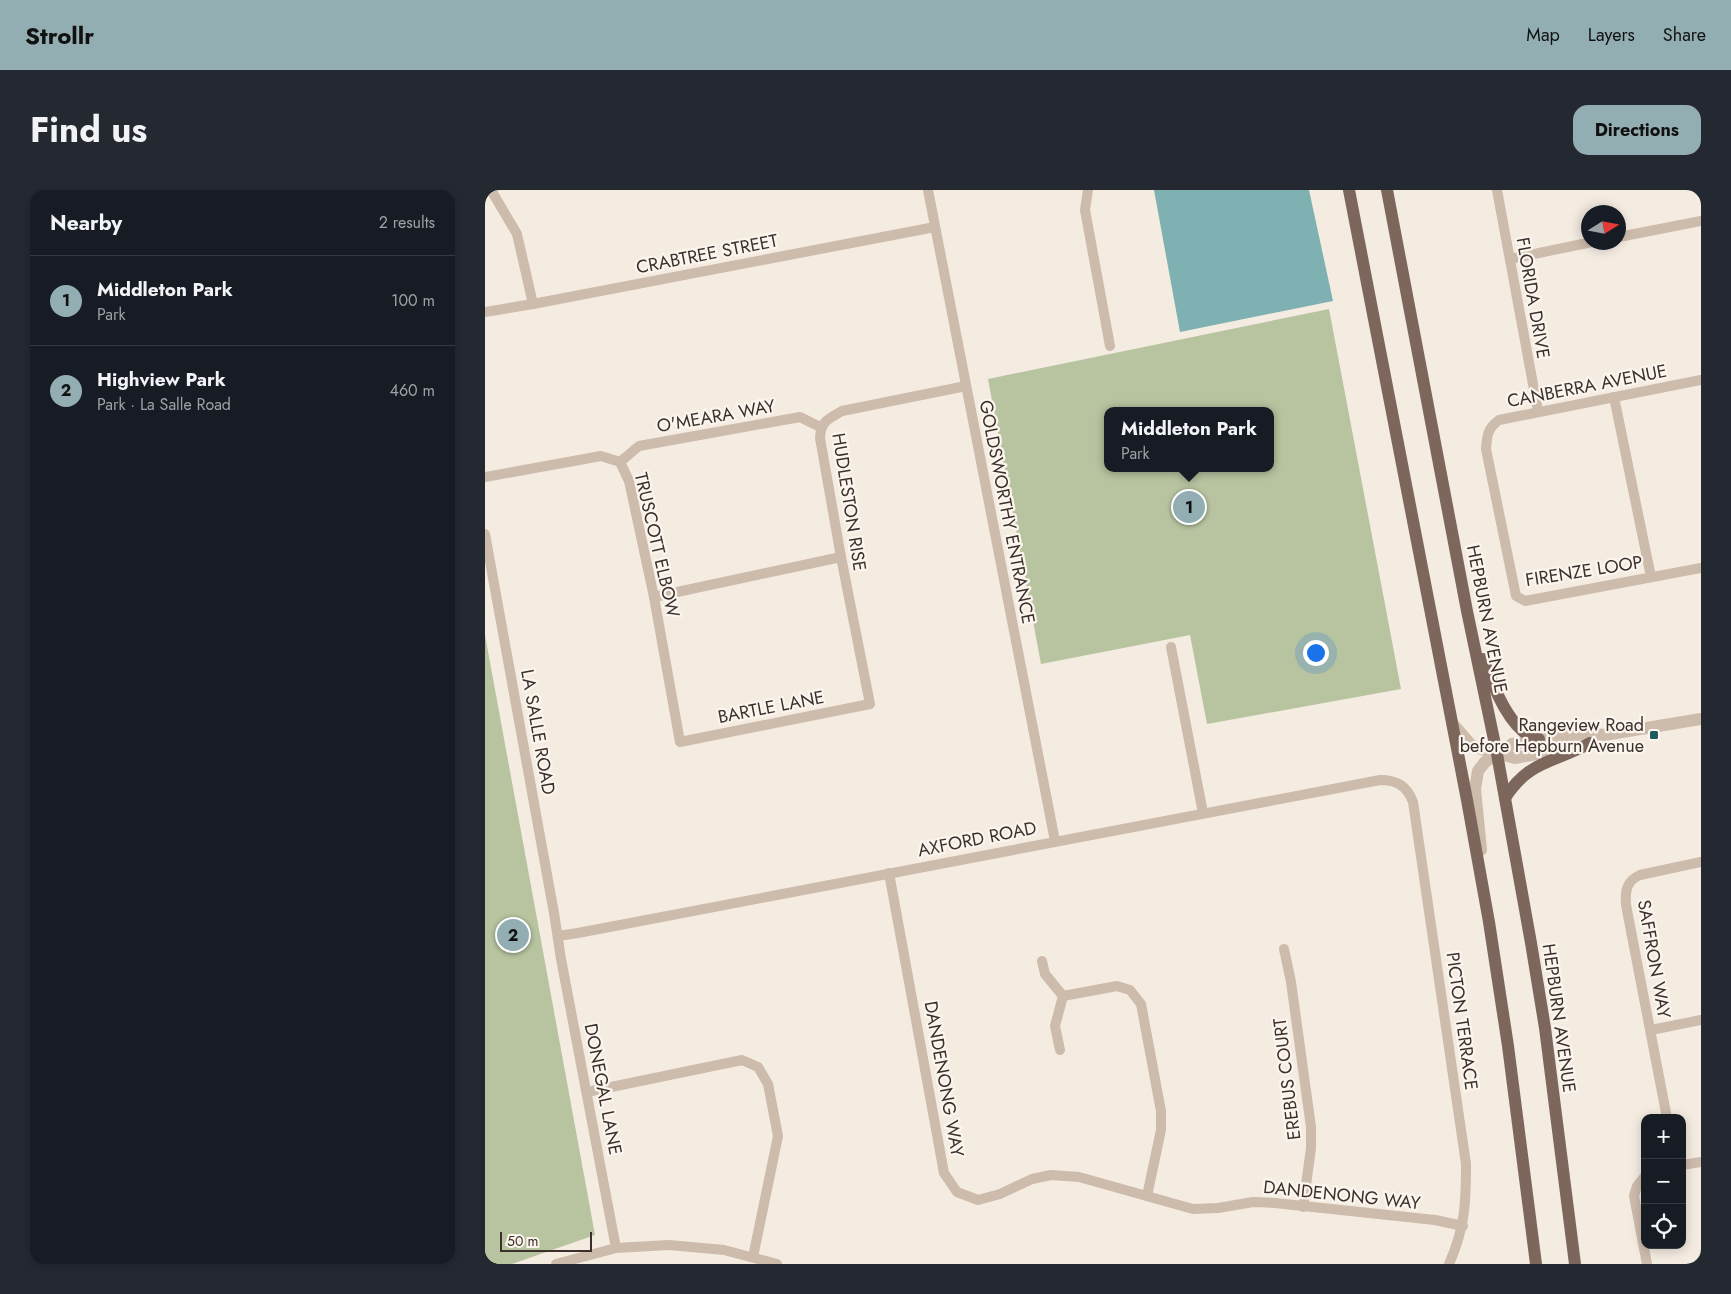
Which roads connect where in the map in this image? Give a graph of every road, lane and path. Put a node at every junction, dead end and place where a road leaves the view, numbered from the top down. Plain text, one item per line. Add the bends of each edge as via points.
1 (491, 190) edge
2 (928, 190) edge
3 (1088, 190) edge
4 (1349, 190) edge
5 (1387, 190) edge
6 (1497, 190) edge
7 (1701, 220) edge
8 (935, 227) junction
9 (1626, 236) edge
10 (1581, 244) edge
11 (1510, 259) junction
12 (533, 304) junction
13 (485, 312) edge
14 (1111, 346) dead end
15 (1701, 380) edge
16 (966, 386) junction
17 (1614, 397) junction
18 (1538, 411) junction
19 (821, 427) junction
20 (1487, 435) joint
21 (620, 462) junction
22 (485, 477) edge
23 (485, 534) edge
24 (841, 556) junction
25 (1701, 568) edge
26 (1651, 577) junction
27 (654, 597) junction
28 (1467, 611) junction
29 (1171, 647) dead end
30 (870, 704) joint
31 (1701, 719) edge
32 (1452, 723) junction
33 (1603, 735) junction
34 (1539, 739) junction
35 (680, 742) joint
36 (1590, 743) junction
37 (1497, 754) junction
38 (1402, 785) joint
39 (1505, 798) junction
40 (1203, 813) junction
41 (1055, 841) junction
42 (1701, 862) edge
43 (889, 873) junction
44 (1489, 922) junction
45 (557, 936) junction
46 (1284, 949) dead end
47 (1042, 961) dead end
48 (1063, 996) junction
49 (1701, 1020) edge
50 (1651, 1030) junction
51 (1060, 1050) dead end
52 (587, 1092) junction
53 (1666, 1114) edge
54 (1701, 1162) edge
55 (1686, 1164) edge
56 (1641, 1181) edge
57 (1147, 1196) junction
58 (1303, 1206) junction
59 (1463, 1226) junction
60 (616, 1248) junction
61 (753, 1257) junction
62 (556, 1264) edge
63 (777, 1264) edge
64 (1449, 1264) edge
65 (1536, 1264) edge
66 (1575, 1264) edge
67 (1647, 1264) edge

1 - 12 street via 517,234
2 - 8 street, GOLDSWORTHY ENTRANCE
3 - 14 street via 1085,210
4 - 32 main road
5 - 28 main road, HEPBURN AVENUE
6 - 11 street, FLORIDA DRIVE
7 - 9 street
8 - 12 street, CRABTREE STREET
8 - 16 street, GOLDSWORTHY ENTRANCE
10 - 11 street
11 - 18 street, FLORIDA DRIVE
12 - 13 street, CRABTREE STREET
15 - 17 street, CANBERRA AVENUE
16 - 19 street, HUDLESTON RISE via 841,411
16 - 41 street, GOLDSWORTHY ENTRANCE
17 - 18 street, CANBERRA AVENUE
17 - 26 street
18 - 20 street, CANBERRA AVENUE via 1499,420
19 - 21 street, O'MEARA WAY via 800,417 639,446
19 - 24 street, HUDLESTON RISE via 820,438
20 - 26 street, FIRENZE LOOP via 1486,449 1516,596 1525,601
21 - 22 street, TRUSCOTT ELBOW via 601,456
21 - 27 street, TRUSCOTT ELBOW via 629,481
23 - 45 street, LA SALLE ROAD
24 - 27 street
24 - 30 street, HUDLESTON RISE
25 - 26 street, FIRENZE LOOP
27 - 35 street, TRUSCOTT ELBOW
28 - 34 main road via 1503,706 1525,734
28 - 37 main road, HEPBURN AVENUE
29 - 40 street
30 - 35 street, BARTLE LANE
31 - 33 street
32 - 37 street via 1471,745
32 - 44 main road
33 - 34 street via 1587,733
33 - 36 street
34 - 37 street via 1512,744
36 - 37 street via 1515,758
36 - 39 main road via 1531,769 1519,778
37 - 39 main road, HEPBURN AVENUE
37 - 44 street via 1481,766 1475,789
38 - 40 street, AXFORD ROAD via 1381,780
38 - 59 street, PICTON TERRACE via 1410,793 1415,810 1466,1164
39 - 66 main road, HEPBURN AVENUE via 1545,1028
40 - 41 street, AXFORD ROAD
41 - 43 street, AXFORD ROAD
42 - 50 street, SAFFRON WAY via 1640,874 1627,886 1626,905
43 - 45 street, AXFORD ROAD
43 - 57 street, DANDENONG WAY via 945,1172 957,1192 978,1200 1051,1175 1079,1176
44 - 65 main road
45 - 52 street, DONEGAL LANE
46 - 58 street, EREBUS COURT via 1311,1127
47 - 48 street via 1045,974
48 - 51 street via 1055,1026
48 - 57 street via 1117,986 1130,990 1141,1004 1161,1111 1161,1130
49 - 50 street
50 - 53 street, SAFFRON WAY
52 - 60 street, DONEGAL LANE
52 - 61 street via 742,1060 758,1067 768,1084 778,1136
54 - 55 street
56 - 67 street via 1634,1196
57 - 58 street, DANDENONG WAY via 1193,1209 1253,1202
58 - 59 street, DANDENONG WAY
59 - 64 street, PICTON TERRACE
60 - 61 street via 669,1245 724,1250
60 - 62 street
61 - 63 street

